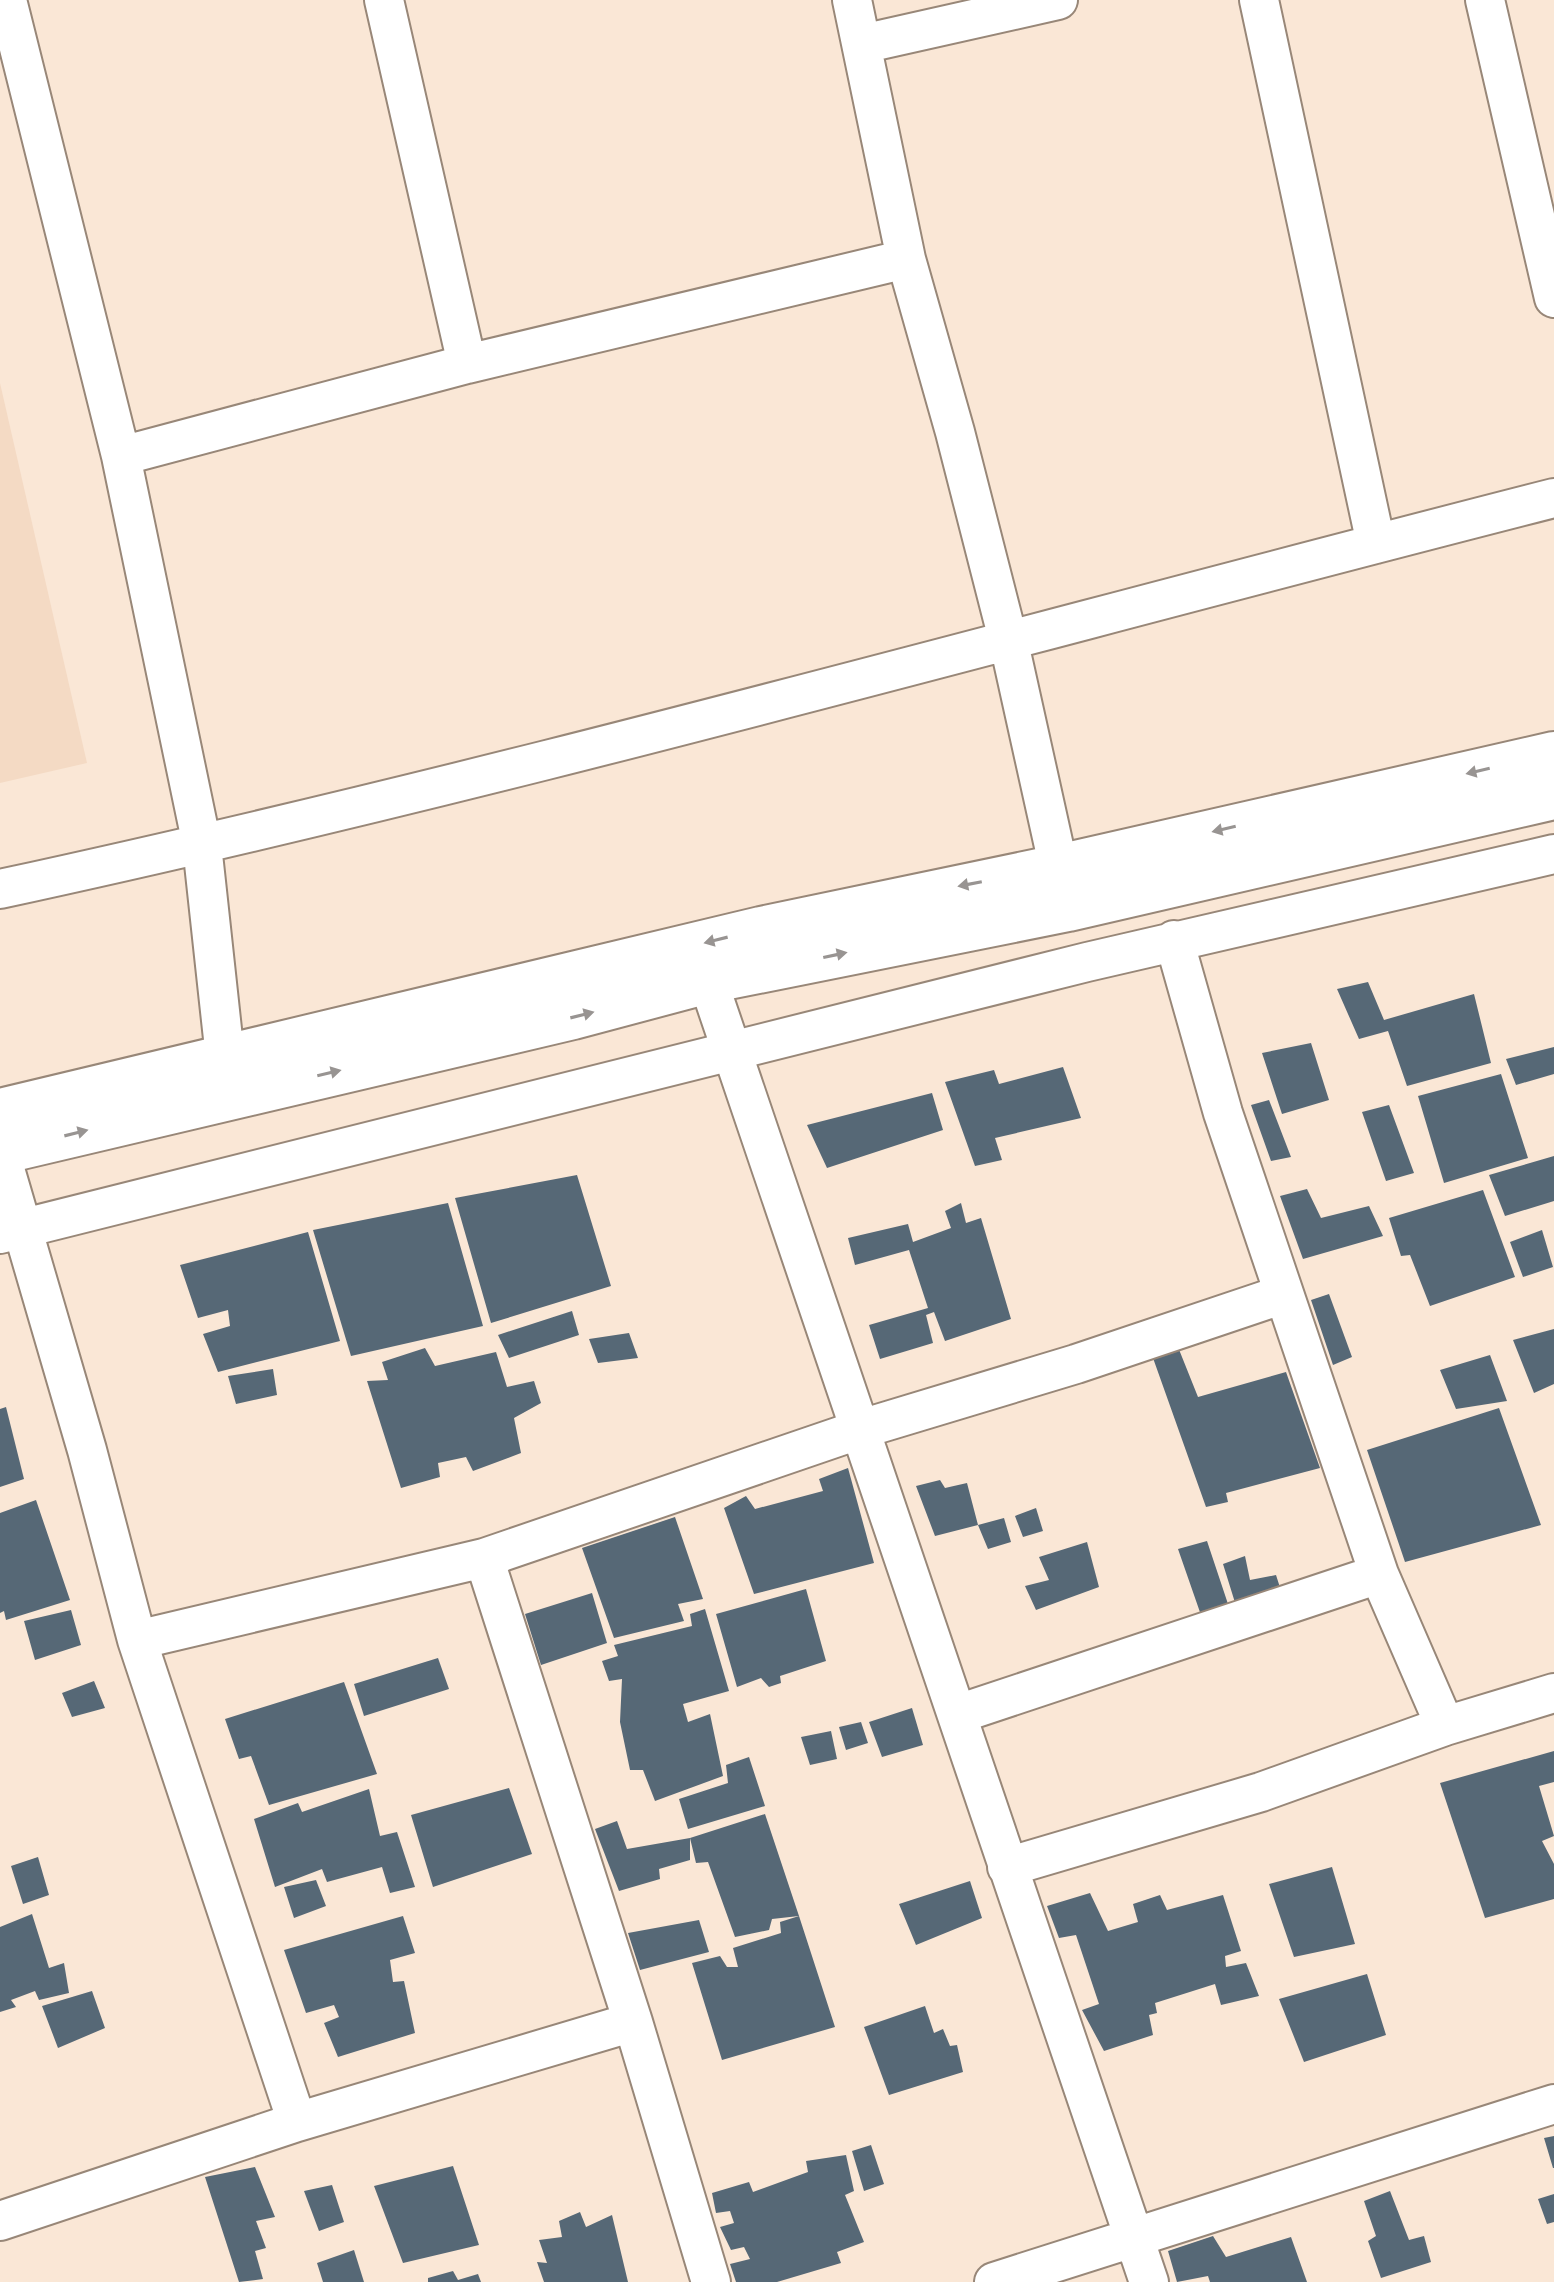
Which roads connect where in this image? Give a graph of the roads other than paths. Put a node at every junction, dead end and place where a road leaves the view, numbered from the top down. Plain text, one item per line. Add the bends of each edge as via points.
1 (7, 0) edge
2 (384, 0) edge
3 (852, 0) edge
4 (1058, 0) edge
5 (1259, 0) edge
6 (1485, 0) edge
7 (862, 44) junction
8 (906, 259) junction
9 (1554, 298) edge
10 (467, 364) junction
11 (121, 456) junction
12 (1554, 498) edge
13 (1376, 544) junction
14 (1009, 643) junction
15 (1554, 754) edge
16 (1554, 797) edge
17 (202, 845) junction
18 (1554, 854) edge
19 (1058, 867) junction
20 (0, 889) edge
21 (1068, 909) junction
22 (1174, 940) junction
23 (708, 981) junction
24 (729, 1050) junction
25 (225, 1057) junction
26 (0, 1111) edge
27 (0, 1152) edge
28 (11, 1231) edge
29 (1284, 1294) junction
30 (861, 1429) junction
31 (484, 1558) junction
32 (1379, 1574) junction
33 (137, 1640) junction
34 (1554, 1693) edge
35 (958, 1714) junction
36 (1445, 1726) junction
37 (1007, 1867) junction
38 (633, 2022) junction
39 (1554, 2104) edge
40 (297, 2122) junction
41 (0, 2221) edge
42 (1135, 2237) junction
43 (711, 2282) edge
44 (994, 2282) edge
45 (1149, 2282) edge

1 - 11 street
2 - 10 street
3 - 7 street
4 - 7 street
5 - 13 street
6 - 9 street
7 - 8 street
8 - 10 street
8 - 14 street
10 - 11 street
11 - 17 street
12 - 13 street
13 - 14 street
14 - 17 street
14 - 19 street
15 -> 19 main road
16 - 21 main road
17 - 20 street
17 - 25 street
18 - 22 street
19 - 21 street
19 -> 25 main road via 761,929
23 -> 21 main road
22 - 24 street
22 - 29 street via 1223,1113
23 - 24 street
27 -> 23 main road
24 - 28 street
24 - 30 street
25 - 26 main road
27 - 28 street
28 - 33 street via 87,1450
29 - 30 street
29 - 32 street
30 - 31 street
30 - 35 street
31 - 33 street
31 - 38 street
32 - 35 street
32 - 36 street
33 - 40 street
34 - 36 street
35 - 37 street
36 - 37 street via 1261,1792
37 - 42 street
38 - 40 street
38 - 43 street
39 - 42 street
40 - 41 street
42 - 44 street
42 - 45 street

